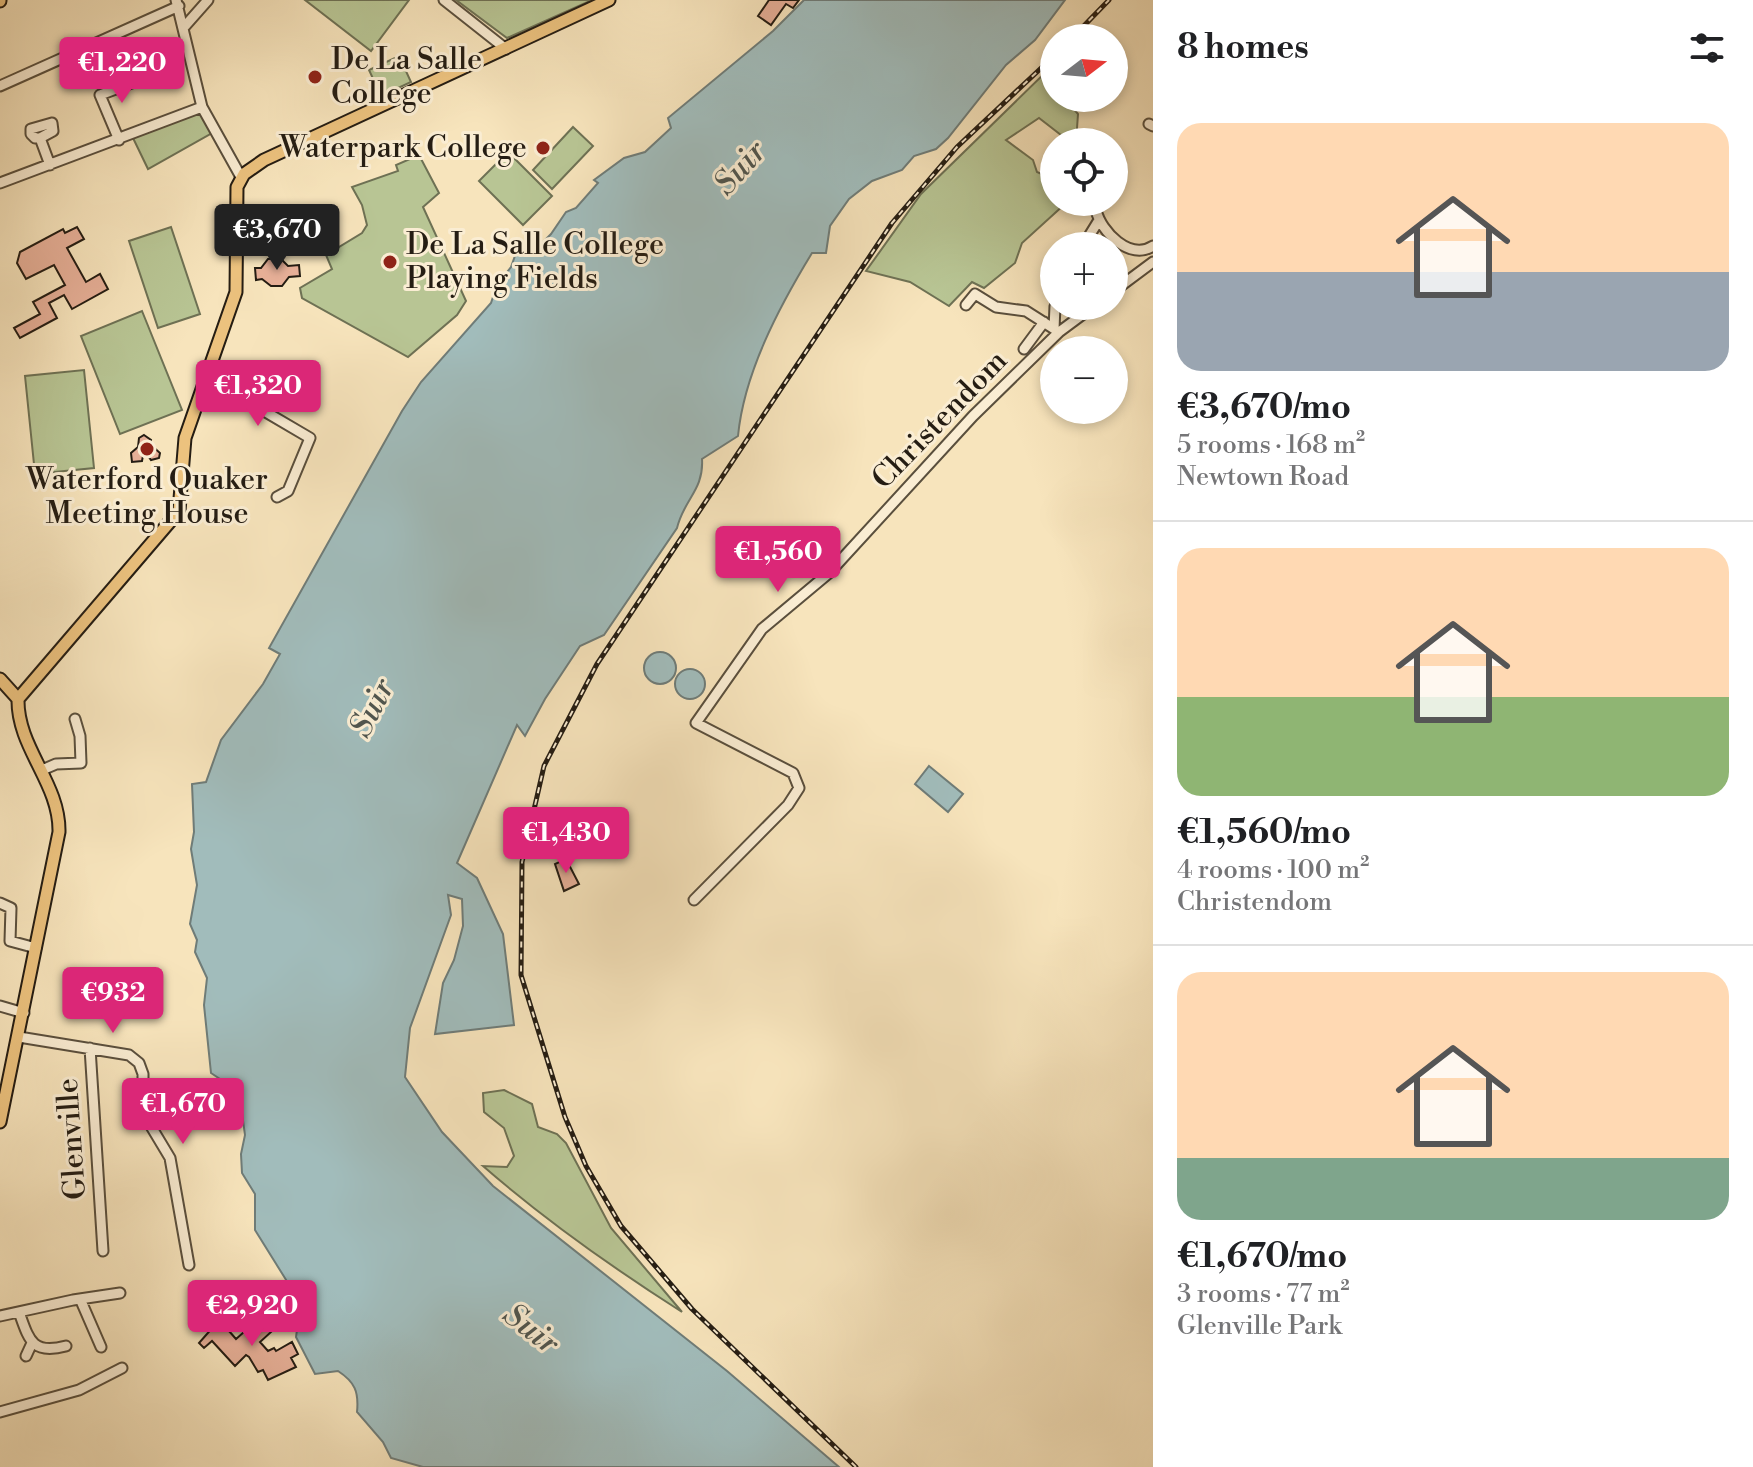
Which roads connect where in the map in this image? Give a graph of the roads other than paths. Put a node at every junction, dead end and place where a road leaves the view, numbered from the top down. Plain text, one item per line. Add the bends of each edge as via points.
1 (208, 0) edge
2 (444, 0) edge
3 (609, 0) edge
4 (178, 3) edge
5 (185, 26) junction
6 (506, 49) junction
7 (145, 78) dead end
8 (0, 86) edge
9 (202, 107) junction
10 (40, 138) dead end
11 (119, 140) junction
12 (50, 165) junction
13 (241, 177) junction
14 (0, 183) edge
15 (1089, 232) edge
16 (1112, 232) edge
17 (1153, 246) edge
18 (1128, 247) edge
19 (1153, 262) edge
20 (1128, 281) edge
21 (966, 305) dead end
22 (1056, 320) edge
23 (1072, 320) edge
24 (1044, 322) junction
25 (1057, 330) junction
26 (1024, 349) dead end
27 (206, 377) junction
28 (277, 497) dead end
29 (1, 681) edge
30 (18, 699) junction
31 (75, 719) dead end
32 (42, 770) junction
33 (694, 900) dead end
34 (0, 903) edge
35 (36, 948) junction
36 (0, 1006) edge
37 (24, 1013) junction
38 (19, 1037) junction
39 (90, 1048) junction
40 (3, 1098) edge
41 (0, 1122) edge
42 (103, 1251) dead end
43 (189, 1265) dead end
44 (120, 1293) dead end
45 (81, 1301) junction
46 (19, 1312) junction
47 (0, 1316) edge
48 (32, 1343) junction
49 (66, 1346) dead end
50 (101, 1347) dead end
51 (26, 1356) dead end
52 (122, 1368) dead end
53 (0, 1412) edge

1 - 5 street
2 - 6 street
3 - 6 main road
4 - 5 street
4 - 8 street
5 - 9 street
6 - 13 main road via 276,155
7 - 11 street via 100,95
9 - 11 street
9 - 13 street
10 - 12 street
11 - 12 street
12 - 14 street
13 - 27 main road via 235,198 237,289
15 - 16 street via 1097,215
17 - 18 street via 1140,251
19 - 20 street
21 - 24 street via 975,294 996,307 1018,309
22 - 25 street
23 - 25 street, Christendom
24 - 25 street
24 - 26 street
25 - 33 street, Christendom via 829,573 762,629 696,723 793,773 799,788
27 - 28 street via 310,438 288,491
27 - 30 main road via 185,438 176,516
29 - 30 main road
30 - 32 main road via 23,730
31 - 32 street via 81,763
32 - 35 main road via 57,804 59,832
34 - 35 street via 11,908 10,941
35 - 37 main road
36 - 37 street
37 - 38 main road
38 - 39 street, Glenville
38 - 40 main road
39 - 42 street, Glenville
39 - 43 street via 129,1055 139,1063 140,1107 170,1158
40 - 41 main road
44 - 45 street
45 - 46 street
45 - 50 street
46 - 47 street
46 - 48 street
48 - 49 street via 45,1350
48 - 51 street
52 - 53 street via 79,1390

